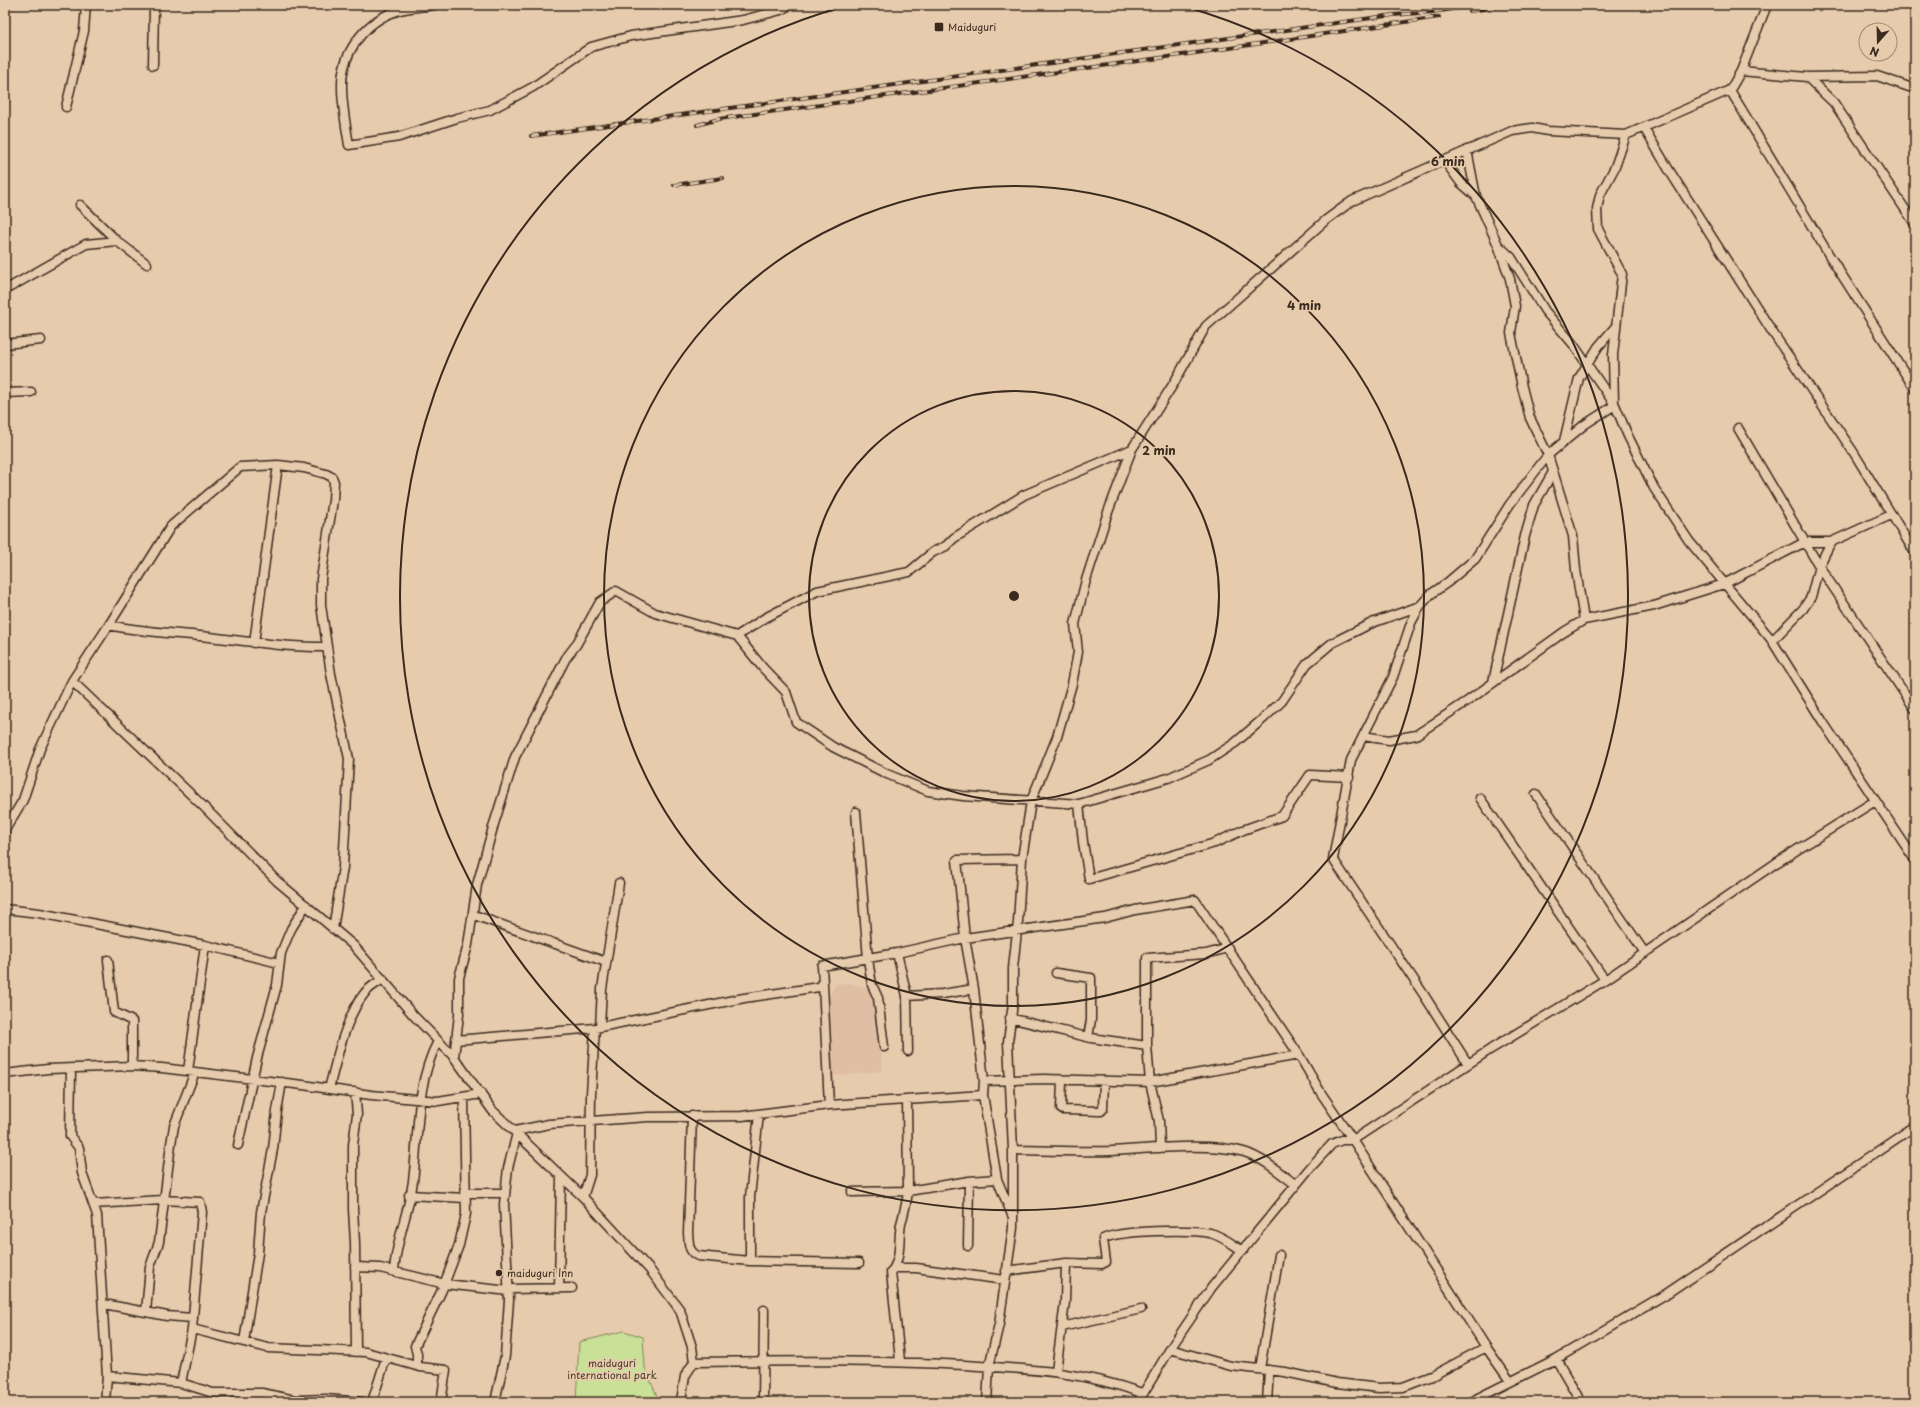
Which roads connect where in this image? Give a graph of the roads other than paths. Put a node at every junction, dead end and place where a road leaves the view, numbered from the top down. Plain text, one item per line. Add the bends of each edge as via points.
1 (86, 5) edge
2 (154, 5) edge
3 (434, 5) edge
4 (789, 5) edge
5 (1767, 5) edge
6 (153, 65) dead end
7 (1741, 71) junction
8 (1807, 77) junction
9 (1915, 89) edge
10 (1730, 90) junction
11 (66, 107) dead end
12 (1644, 128) junction
13 (1626, 135) junction
14 (1467, 150) junction
15 (1444, 160) junction
16 (1476, 196) junction
17 (80, 204) dead end
18 (1915, 224) edge
19 (117, 241) junction
20 (1498, 245) junction
21 (147, 264) dead end
22 (5, 290) edge
23 (1615, 327) junction
24 (41, 340) dead end
25 (5, 344) edge
26 (1587, 366) junction
27 (1915, 389) edge
28 (31, 392) dead end
29 (5, 393) edge
30 (1614, 404) junction
31 (1738, 428) dead end
32 (1564, 441) junction
33 (1132, 449) junction
34 (1548, 455) junction
35 (278, 465) junction
36 (1553, 472) junction
37 (1891, 514) junction
38 (1805, 542) junction
39 (1831, 542) junction
40 (1915, 553) edge
41 (1819, 566) junction
42 (1724, 584) junction
43 (1420, 606) junction
44 (1584, 620) junction
45 (109, 625) junction
46 (738, 636) junction
47 (1772, 640) junction
48 (254, 643) junction
49 (326, 647) junction
50 (72, 681) junction
51 (1493, 682) junction
52 (1915, 709) edge
53 (1363, 736) junction
54 (1349, 777) junction
55 (1536, 794) dead end
56 (1480, 798) dead end
57 (1031, 801) junction
58 (1876, 801) junction
59 (1079, 804) junction
60 (856, 812) dead end
61 (5, 830) edge
62 (1022, 859) junction
63 (1915, 860) edge
64 (619, 883) dead end
65 (306, 905) junction
66 (5, 909) edge
67 (474, 915) junction
68 (333, 928) junction
69 (1017, 931) junction
70 (965, 938) junction
71 (205, 945) junction
72 (1228, 948) junction
73 (896, 953) junction
74 (1645, 953) junction
75 (868, 959) junction
76 (108, 960) dead end
77 (606, 962) junction
78 (279, 963) junction
79 (1056, 973) dead end
80 (383, 979) junction
81 (1605, 980) junction
82 (823, 984) junction
83 (974, 989) junction
84 (907, 996) junction
85 (1010, 1018) junction
86 (597, 1027) junction
87 (1088, 1037) junction
88 (456, 1040) junction
89 (438, 1041) junction
90 (1147, 1046) junction
91 (884, 1047) dead end
92 (908, 1051) dead end
93 (1299, 1055) junction
94 (454, 1057) junction
95 (1468, 1064) junction
96 (132, 1066) junction
97 (71, 1068) junction
98 (192, 1071) junction
99 (5, 1074) edge
100 (254, 1079) junction
101 (1009, 1080) junction
102 (1062, 1080) junction
103 (984, 1081) junction
104 (1104, 1081) junction
105 (282, 1082) junction
106 (1150, 1082) junction
107 (329, 1089) junction
108 (355, 1092) junction
109 (481, 1094) junction
110 (983, 1095) junction
111 (464, 1097) junction
112 (420, 1099) junction
113 (907, 1100) junction
114 (829, 1105) junction
115 (759, 1114) junction
116 (692, 1116) junction
117 (592, 1121) junction
118 (1915, 1126) edge
119 (516, 1132) junction
120 (1354, 1140) junction
121 (238, 1145) dead end
122 (1160, 1148) junction
123 (1013, 1150) junction
124 (561, 1176) junction
125 (997, 1179) junction
126 (969, 1181) junction
127 (1296, 1184) junction
128 (908, 1191) junction
129 (852, 1192) dead end
130 (505, 1193) junction
131 (410, 1195) junction
132 (465, 1195) junction
133 (583, 1197) junction
134 (163, 1200) junction
135 (93, 1204) junction
136 (1013, 1218) junction
137 (968, 1246) dead end
138 (1243, 1251) junction
139 (1279, 1255) dead end
140 (750, 1261) junction
141 (859, 1263) dead end
142 (1066, 1264) junction
143 (355, 1267) junction
144 (894, 1268) junction
145 (394, 1271) junction
146 (1006, 1271) junction
147 (1005, 1280) junction
148 (445, 1284) junction
149 (559, 1288) junction
150 (572, 1288) dead end
151 (509, 1290) junction
152 (104, 1304) junction
153 (1141, 1309) dead end
154 (764, 1310) dead end
155 (146, 1312) junction
156 (192, 1318) junction
157 (1062, 1327) junction
158 (192, 1329) junction
159 (244, 1342) junction
160 (1486, 1346) junction
161 (1170, 1349) junction
162 (356, 1352) junction
163 (386, 1358) junction
164 (1556, 1359) junction
165 (764, 1361) junction
166 (900, 1361) junction
167 (694, 1362) junction
168 (417, 1366) junction
169 (989, 1367) junction
170 (1260, 1369) junction
171 (1269, 1370) junction
172 (1056, 1371) junction
173 (107, 1376) junction
174 (1510, 1381) junction
175 (181, 1383) junction
176 (1142, 1393) junction
177 (681, 1401) edge
178 (105, 1402) edge
179 (363, 1402) edge
180 (372, 1402) edge
181 (441, 1402) edge
182 (495, 1402) edge
183 (763, 1402) edge
184 (987, 1402) edge
185 (1138, 1402) edge
186 (1267, 1402) edge
187 (1470, 1402) edge
188 (1581, 1402) edge

1 - 11 street via 84,31
2 - 6 street
3 - 4 street via 399,10 382,17 365,31 352,49 344,67 342,87 348,145 398,137 490,110 534,87 591,47 631,36 743,20 781,10
5 - 7 street
7 - 8 street
7 - 10 street
8 - 9 street via 1877,76
8 - 18 street via 1834,103
10 - 12 street
10 - 27 street via 1829,254
12 - 13 street
12 - 37 street via 1773,333 1854,452
13 - 14 street via 1532,128 1512,131
13 - 23 street via 1615,167 1600,195 1597,209 1598,228 1622,274
14 - 15 street
14 - 16 street
15 - 16 street via 1461,183
15 - 33 street via 1352,201 1326,220 1206,326
16 - 20 street
17 - 19 street
19 - 21 street
19 - 22 street via 86,244
20 - 26 street via 1511,257 1545,311 1573,344
20 - 34 street via 1514,297 1511,333 1522,388 1530,418
23 - 26 street via 1598,347
23 - 30 street
24 - 25 street
26 - 30 street
26 - 32 street via 1579,378
28 - 29 street
30 - 32 street
30 - 42 street via 1654,488 1689,541
31 - 38 street
32 - 34 street
33 - 46 street via 1024,495 933,552 909,572 818,591 765,618
33 - 57 street via 1092,560 1075,624 1078,652 1072,684 1057,737
34 - 36 street
34 - 43 street via 1510,504 1475,559
35 - 45 street via 240,466 171,526
35 - 48 street
35 - 49 street via 326,474 332,477 334,482 334,500 321,579
36 - 44 street via 1573,536
36 - 51 street via 1534,505 1525,536
37 - 39 street
37 - 40 street
38 - 39 street
38 - 41 street
38 - 42 street
39 - 41 street
41 - 47 street via 1811,597 1804,609
41 - 52 street
42 - 44 street via 1654,606
42 - 47 street
43 - 53 street via 1411,624 1393,677
43 - 59 street via 1372,623 1332,643 1307,664 1282,701 1235,743 1209,760 1168,778
44 - 51 street
45 - 48 street via 155,633
45 - 50 street
46 - 57 street via 786,692 796,722 833,747 928,791
46 - 67 street via 655,613 616,592 600,602 566,658 515,757 477,885
47 - 58 street
48 - 49 street
49 - 68 street via 349,759 343,867
50 - 61 street via 40,749 23,800
50 - 65 street via 203,806 277,881
51 - 53 street via 1416,736 1389,740
53 - 54 street via 1351,760
54 - 59 street via 1310,775 1282,816 1215,843 1090,879
54 - 95 street via 1333,859
55 - 74 street
56 - 81 street
57 - 59 street
57 - 62 street
58 - 63 street
58 - 74 street via 1776,863
60 - 75 street
62 - 69 street
62 - 70 street via 957,860
64 - 77 street
65 - 68 street
65 - 78 street via 291,929
66 - 71 street
67 - 77 street
67 - 88 street via 459,978
68 - 80 street via 354,946
69 - 70 street
69 - 72 street via 1106,918 1135,910 1195,900
69 - 85 street
70 - 73 street
70 - 83 street
71 - 78 street
71 - 98 street
72 - 90 street via 1206,954 1147,958
72 - 93 street
73 - 75 street
73 - 84 street
74 - 81 street
75 - 82 street via 822,966
75 - 91 street via 872,986 878,998
76 - 96 street via 114,1012 132,1021
77 - 86 street
78 - 100 street via 277,985 257,1058
79 - 87 street via 1091,978
80 - 89 street
80 - 107 street via 364,993 355,1008 340,1048
81 - 95 street
82 - 86 street via 819,987 744,998
82 - 114 street
83 - 84 street
83 - 103 street
84 - 92 street
85 - 87 street
85 - 101 street
86 - 88 street
86 - 117 street via 591,1094
87 - 90 street
88 - 94 street
89 - 94 street
89 - 112 street via 430,1057
90 - 106 street
93 - 106 street
93 - 120 street via 1321,1093
94 - 109 street
95 - 120 street
96 - 97 street
96 - 98 street
97 - 99 street
97 - 135 street via 70,1136 79,1148 82,1173
98 - 100 street
98 - 134 street via 174,1126
100 - 105 street
100 - 121 street
101 - 102 street
101 - 103 street
101 - 123 street
102 - 104 street
102 - 104 street via 1061,1109 1101,1111
103 - 110 street
104 - 106 street
105 - 107 street
105 - 159 street
106 - 122 street via 1159,1121
107 - 108 street
108 - 112 street
108 - 143 street
109 - 111 street
109 - 119 street via 492,1110
110 - 113 street
110 - 125 street
111 - 112 street via 438,1101
111 - 132 street
112 - 131 street
113 - 114 street
113 - 128 street
114 - 115 street
115 - 116 street
115 - 140 street via 750,1197
116 - 117 street
116 - 140 street via 689,1248 698,1256
117 - 119 street via 549,1124
117 - 133 street via 590,1175
118 - 164 street via 1666,1294
119 - 124 street
119 - 130 street
120 - 127 street via 1342,1140 1332,1144
120 - 160 street
122 - 123 street via 1109,1151
122 - 127 street via 1216,1148 1245,1153 1269,1165
123 - 136 street
124 - 133 street
124 - 149 street
125 - 126 street
125 - 136 street
126 - 128 street
126 - 137 street
127 - 138 street
128 - 129 street
128 - 144 street
130 - 132 street
130 - 151 street
131 - 132 street
131 - 145 street via 396,1249
132 - 148 street via 466,1214 459,1245
133 - 167 street via 650,1270 680,1310
134 - 135 street
134 - 155 street via 159,1242 150,1267
134 - 156 street via 200,1202 202,1212
135 - 152 street via 97,1215
136 - 146 street via 1011,1249
138 - 142 street via 1211,1233 1130,1232 1103,1239 1106,1262 1102,1264
138 - 161 street via 1212,1287
139 - 170 street
140 - 141 street
142 - 146 street
142 - 157 street
143 - 145 street
143 - 162 street
144 - 147 street via 916,1268
144 - 166 street via 891,1272 891,1287
145 - 148 street
146 - 147 street
147 - 169 street via 999,1324
148 - 151 street
148 - 168 street via 415,1346
149 - 150 street
149 - 151 street
151 - 182 street via 505,1356
152 - 155 street
152 - 173 street
153 - 157 street
154 - 165 street
155 - 156 street
156 - 158 street
157 - 172 street
158 - 159 street
158 - 175 street
159 - 162 street via 268,1348
160 - 171 street via 1432,1376 1403,1387 1379,1388
160 - 174 street
161 - 170 street via 1231,1366
161 - 176 street
162 - 163 street
163 - 168 street
163 - 180 street
164 - 174 street
164 - 188 street
165 - 166 street
165 - 167 street
165 - 183 street
166 - 169 street
167 - 177 street via 685,1376
168 - 181 street via 446,1370
169 - 172 street
169 - 184 street
170 - 171 street
171 - 186 street
172 - 176 street via 1119,1385
173 - 175 street
173 - 178 street
174 - 187 street
175 - 179 street via 213,1393 262,1393 295,1400
176 - 185 street

